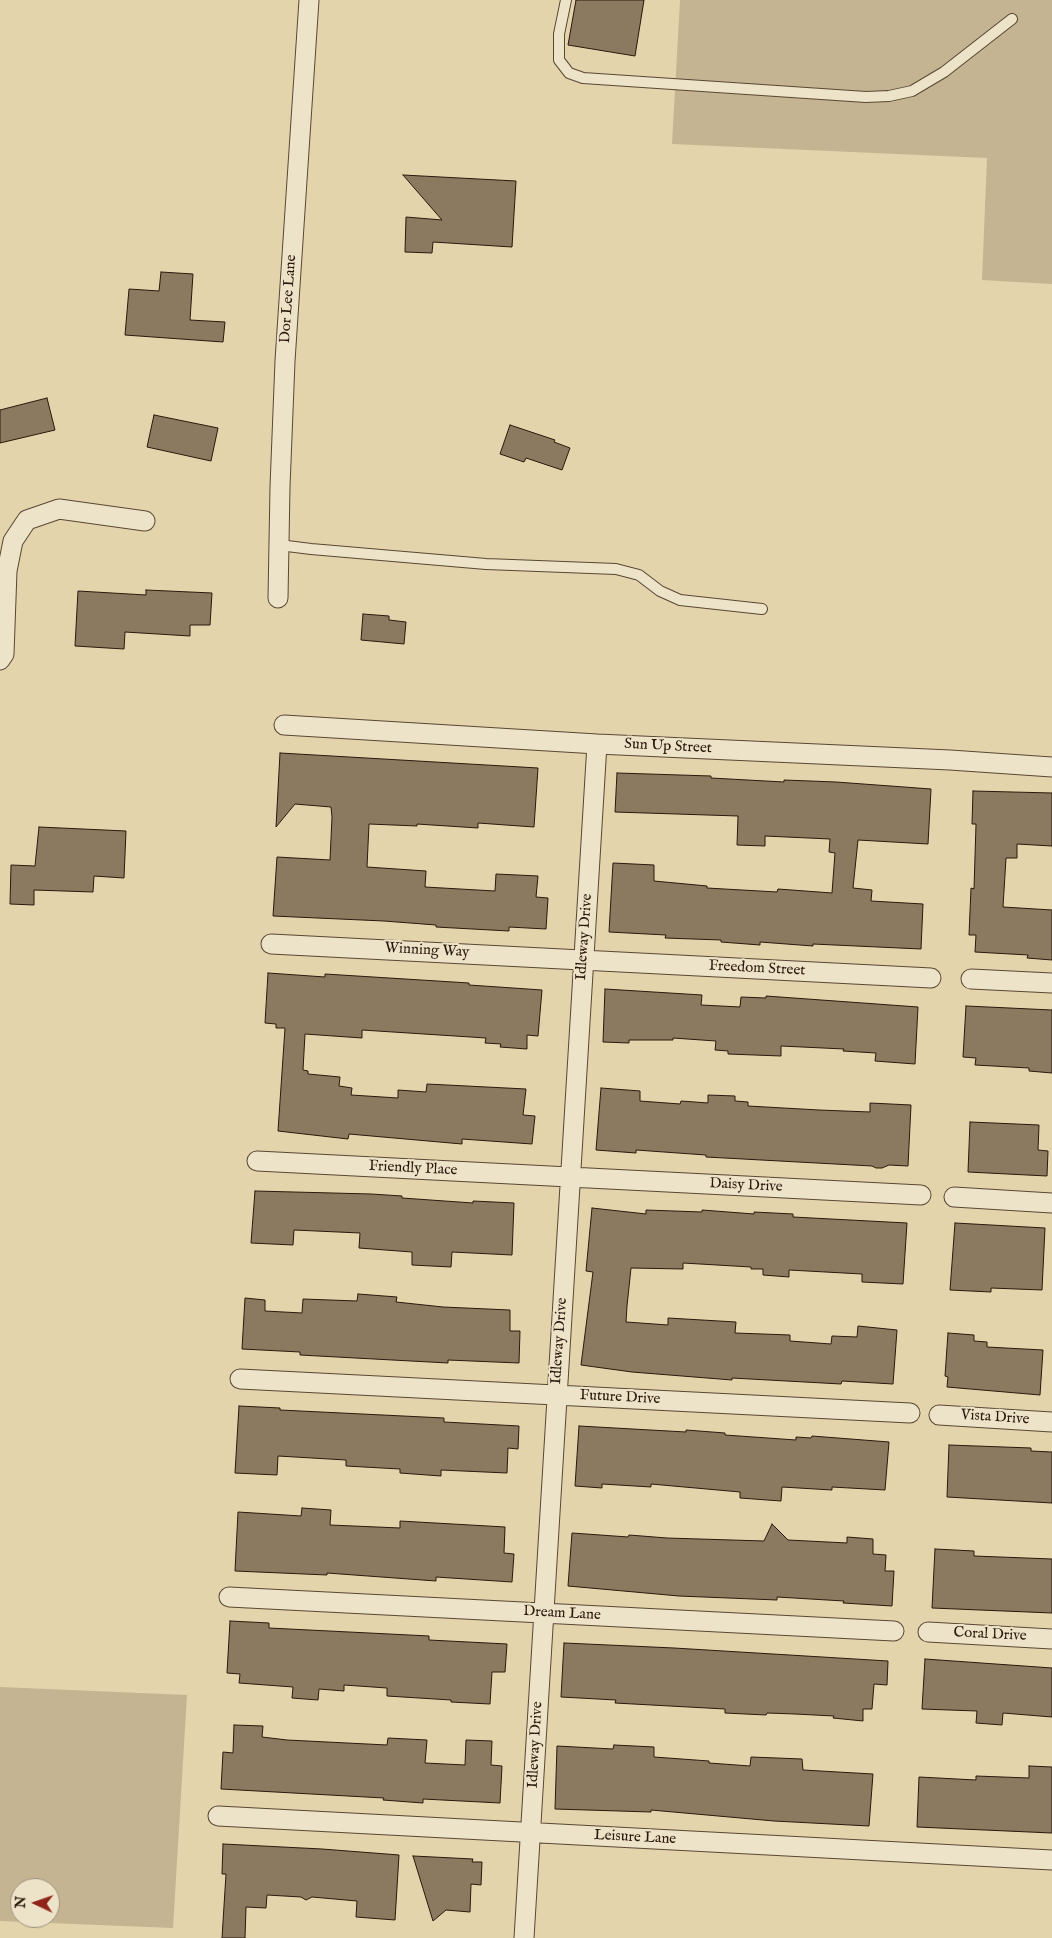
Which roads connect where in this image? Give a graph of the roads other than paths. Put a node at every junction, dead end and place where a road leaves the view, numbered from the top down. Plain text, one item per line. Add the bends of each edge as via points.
1 (309, 0) edge
2 (566, 0) edge
3 (1012, 19) dead end
4 (146, 521) dead end
5 (279, 545) junction
6 (278, 598) dead end
7 (762, 609) dead end
8 (0, 660) edge
9 (284, 725) dead end
10 (597, 744) junction
11 (1052, 767) edge
12 (271, 944) dead end
13 (584, 959) junction
14 (930, 978) dead end
15 (972, 979) dead end
16 (1052, 983) edge
17 (256, 1161) dead end
18 (570, 1177) junction
19 (921, 1196) dead end
20 (954, 1197) dead end
21 (1052, 1203) edge
22 (240, 1379) dead end
23 (557, 1395) junction
24 (910, 1413) dead end
25 (939, 1415) dead end
26 (1052, 1422) edge
27 (229, 1597) dead end
28 (543, 1613) junction
29 (894, 1631) dead end
30 (928, 1632) dead end
31 (1052, 1639) edge
32 (218, 1816) dead end
33 (530, 1832) junction
34 (1052, 1860) edge
35 (524, 1938) edge

1 - 5 street, Dor Lee Lane via 285,361
2 - 3 lane via 559,60 569,73 583,78 866,97 912,91 944,72
4 - 8 street via 59,508 27,520 13,541 4,654
5 - 6 street, Dor Lee Lane
5 - 7 lane via 486,564 616,569 639,575 660,591 680,600
9 - 10 street, Sun Up Street
10 - 11 street, Sun Up Street
10 - 13 street, Idleway Drive
12 - 13 street, Winning Way
13 - 14 street, Freedom Street
13 - 18 street, Idleway Drive
15 - 16 street
17 - 18 street, Friendly Place
18 - 19 street, Daisy Drive
18 - 23 street, Idleway Drive
20 - 21 street
22 - 23 street, Future Drive
23 - 24 street, Future Drive
23 - 28 street, Idleway Drive
25 - 26 street, Vista Drive
27 - 28 street, Dream Lane
28 - 29 street, Dream Lane
28 - 33 street, Idleway Drive
30 - 31 street, Coral Drive
32 - 33 street, Leisure Lane
33 - 34 street, Leisure Lane
33 - 35 street, Idleway Drive

